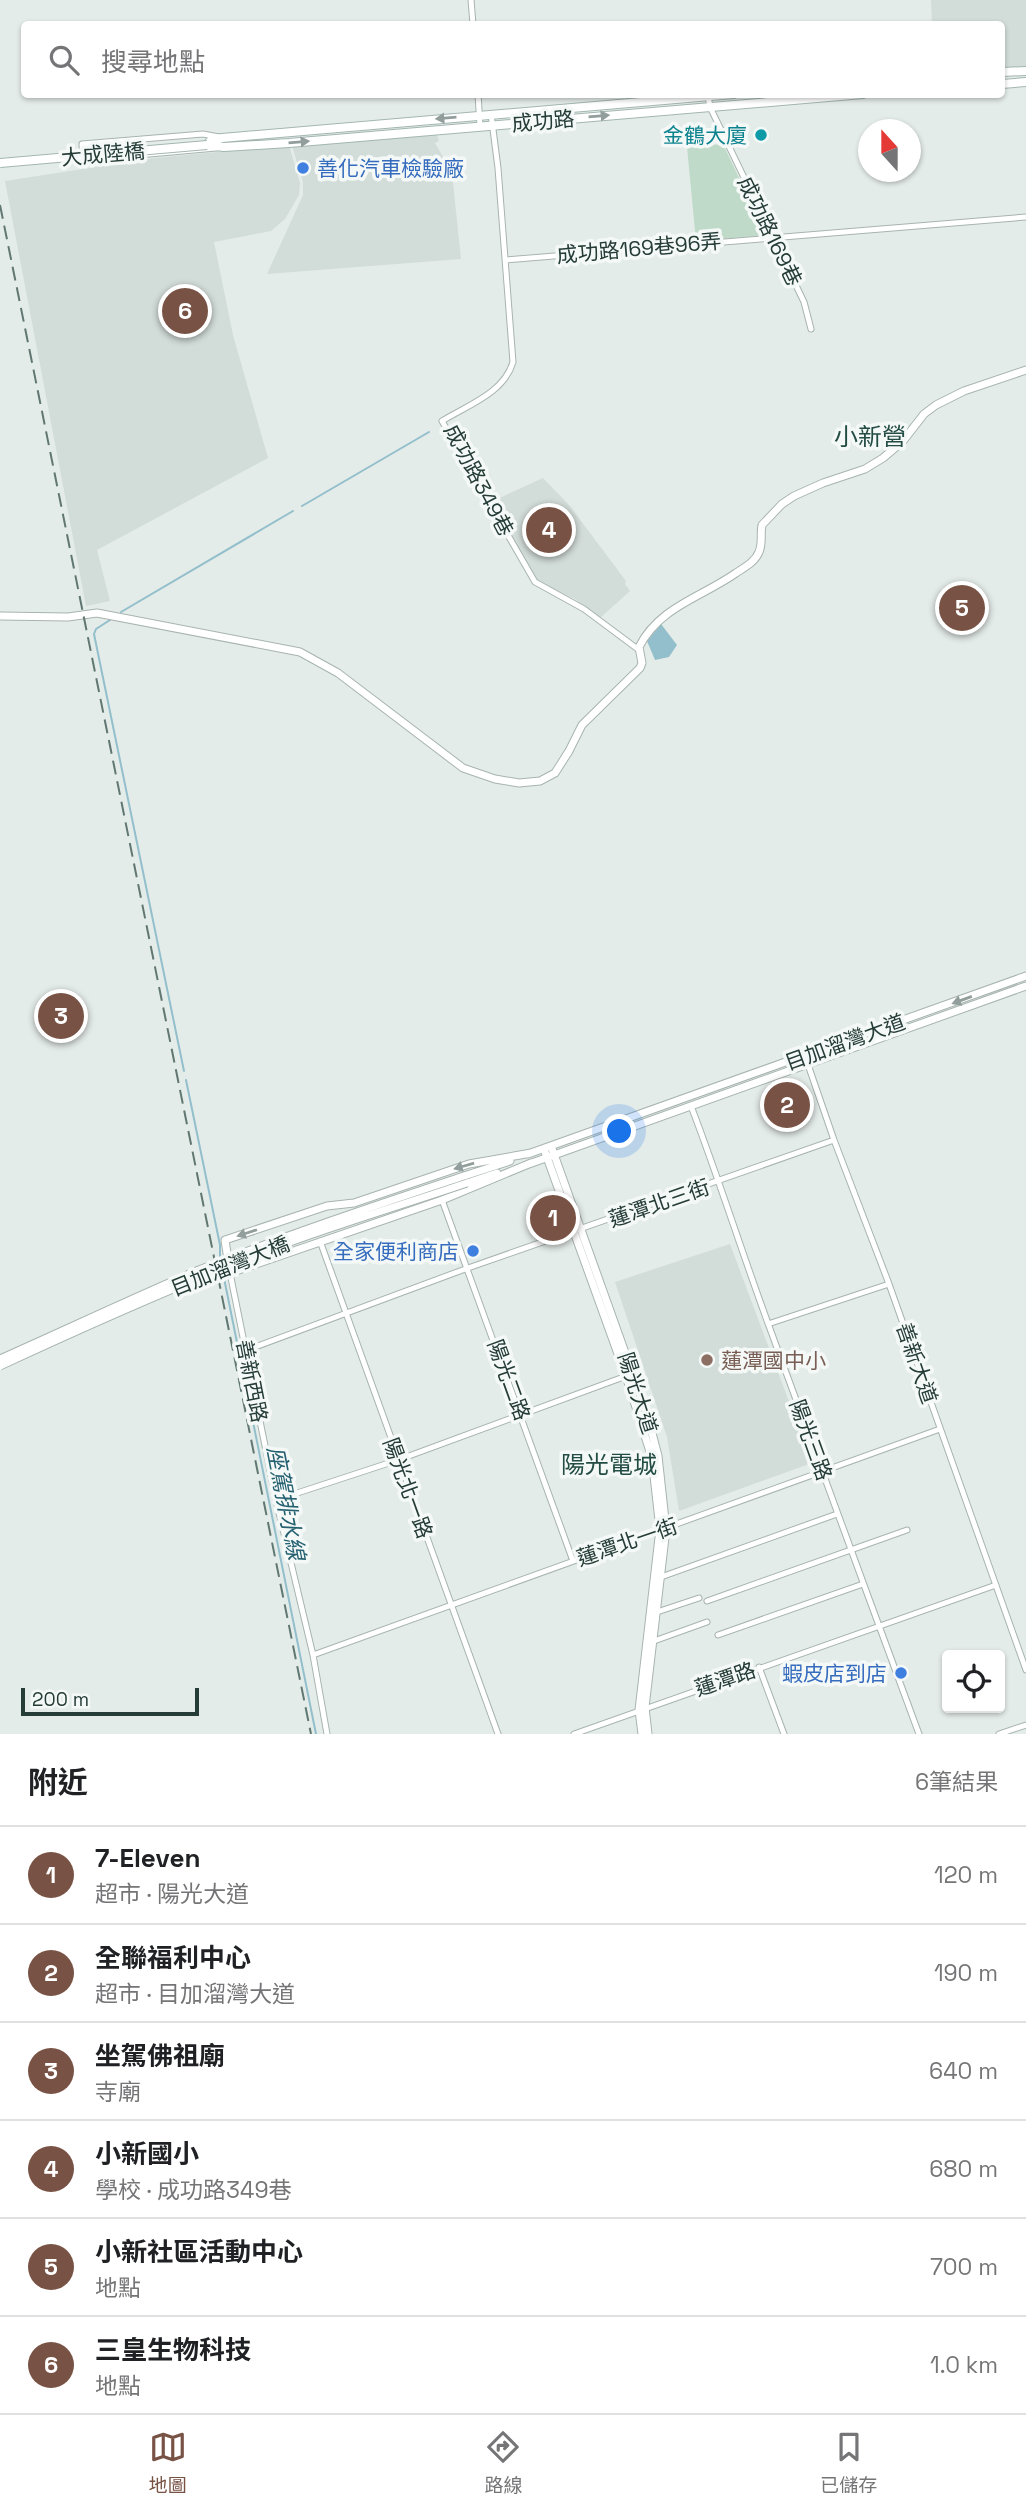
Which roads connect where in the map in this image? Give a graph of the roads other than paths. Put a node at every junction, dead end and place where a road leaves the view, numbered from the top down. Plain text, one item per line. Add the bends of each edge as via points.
1 (471, 0) edge
2 (473, 21) edge
3 (1026, 71) edge
4 (1005, 72) edge
5 (1026, 82) edge
6 (1005, 83) edge
7 (478, 98) edge
8 (684, 98) edge
9 (708, 98) edge
10 (816, 98) edge
11 (710, 107) junction
12 (491, 114) junction
13 (479, 115) junction
14 (491, 125) junction
15 (480, 126) junction
16 (222, 138) junction
17 (207, 145) junction
18 (223, 147) junction
19 (0, 163) edge
20 (1026, 217) edge
21 (771, 236) junction
22 (506, 260) junction
23 (810, 329) dead end
24 (1026, 370) edge
25 (0, 616) edge
26 (639, 650) junction
27 (1026, 976) edge
28 (1026, 986) edge
29 (807, 1060) junction
30 (691, 1106) junction
31 (834, 1140) junction
32 (547, 1147) junction
33 (531, 1153) junction
34 (550, 1156) junction
35 (531, 1163) junction
36 (466, 1180) junction
37 (720, 1181) junction
38 (442, 1200) junction
39 (578, 1231) junction
40 (320, 1241) junction
41 (468, 1268) junction
42 (230, 1273) junction
43 (889, 1284) junction
44 (346, 1314) junction
45 (768, 1324) junction
46 (247, 1350) junction
47 (0, 1359) edge
48 (0, 1366) edge
49 (629, 1375) junction
50 (522, 1416) junction
51 (940, 1429) junction
52 (398, 1460) junction
53 (823, 1471) junction
54 (276, 1500) junction
55 (837, 1514) junction
56 (663, 1529) junction
57 (907, 1530) dead end
58 (850, 1551) junction
59 (573, 1561) junction
60 (661, 1577) junction
61 (863, 1584) junction
62 (996, 1585) junction
63 (699, 1598) dead end
64 (707, 1601) dead end
65 (452, 1606) junction
66 (657, 1612) junction
67 (707, 1622) dead end
68 (879, 1626) junction
69 (718, 1634) dead end
70 (654, 1641) junction
71 (313, 1655) junction
72 (758, 1667) junction
73 (1026, 1671) edge
74 (642, 1709) junction
75 (1026, 1725) edge
76 (327, 1734) edge
77 (498, 1734) edge
78 (574, 1734) edge
79 (642, 1734) edge
80 (648, 1734) edge
81 (784, 1734) edge
82 (919, 1734) edge
83 (999, 1734) edge

1 - 2 street
3 - 4 main road
5 - 6 main road
7 - 13 street
8 - 12 main road, 成功路
9 - 11 street, 成功路169巷
10 - 11 main road, 成功路
14 -> 11 main road, 成功路
11 - 21 street, 成功路169巷
12 - 13 main road, 成功路
12 - 14 street, 成功路349巷
13 - 15 street
13 -> 16 main road, 成功路
14 - 15 main road, 成功路
14 - 22 street, 成功路349巷
18 -> 15 main road, 成功路
16 - 17 main road, 成功路
16 - 18 street, 成功路 via 203,134 82,144 83,160
17 - 18 main road, 成功路
17 - 19 main road, 大成陸橋, bridge
20 - 21 street, 成功路169巷96弄
21 - 22 street, 成功路169巷96弄
21 - 23 street, 成功路169巷 via 804,302
22 - 26 street, 成功路349巷 via 511,369 498,387 442,421 535,582 584,609
24 - 26 street via 943,401 928,411 903,442 870,467 823,482 786,501 762,526 755,559 662,618
25 - 26 street via 97,613 300,652 338,673 463,768 525,783 555,773 582,725 641,667
27 -> 29 street, 目加溜灣大道
28 - 29 street, 目加溜灣大道
29 - 30 street, 目加溜灣大道
29 - 31 street, 善新大道
29 - 32 street, 目加溜灣大道
30 - 34 street, 目加溜灣大道
30 - 37 street, 陽光三路
31 - 37 street, 蓮潭北三街
31 - 43 street, 善新大道
32 - 33 street, 目加溜灣大道
32 - 34 street, 陽光大道
33 - 36 street, 目加溜灣大道
33 -> 42 street via 469,1164 225,1240
34 - 35 street, 目加溜灣大道
34 - 39 street, 陽光大道
35 - 36 street, 目加溜灣大道
35 - 38 street
36 - 47 street, 目加溜灣大橋, bridge via 244,1252
36 - 48 street, 目加溜灣大橋, bridge via 247,1259
37 - 39 street, 蓮潭北三街
37 - 45 street, 陽光三路
38 - 40 street
38 - 41 street, 陽光二路
39 - 41 street, 蓮潭北三街
39 - 49 street, 陽光大道
40 - 42 street
40 - 44 street, 陽光北一路
41 - 44 street, 蓮潭北三街
41 - 50 street, 陽光二路
42 - 46 street, 善新西路
43 - 45 street
43 - 51 street, 善新大道
44 - 46 street, 蓮潭北三街
44 - 52 street, 陽光北一路
45 - 53 street, 陽光三路
46 - 54 street, 善新西路
49 - 50 street
49 - 56 street, 陽光大道 via 652,1458
50 - 52 street
50 - 59 street, 陽光二路
51 - 53 street, 蓮潭北一街
51 - 62 street, 善新大道
52 - 54 street
52 - 65 street, 陽光北一路
53 - 55 street, 陽光三路
53 - 56 street, 蓮潭北一街
54 - 71 street, 善新西路
55 - 58 street, 陽光三路
55 - 60 street
56 - 59 street, 蓮潭北一街
56 - 60 street, 陽光大道
56 - 74 street, 陽光大道
57 - 58 street
58 - 61 street, 陽光三路
58 - 64 street
59 - 65 street, 蓮潭北一街
60 - 66 street, 陽光大道
61 - 68 street, 陽光三路
61 - 69 street
62 - 68 street, 蓮潭路
62 - 73 street, 善新大道
63 - 66 street
65 - 71 street, 蓮潭北一街
65 - 77 street, 陽光北一路
66 - 70 street, 陽光大道
67 - 70 street
68 - 72 street, 蓮潭路
68 - 82 street, 陽光三路
70 - 74 street, 陽光大道
71 - 76 street, 善新西路
72 - 74 street, 蓮潭路
72 - 81 street
74 - 78 street, 蓮潭路
74 - 79 street, 陽光大道
74 - 80 street, 陽光大道
75 - 83 street

